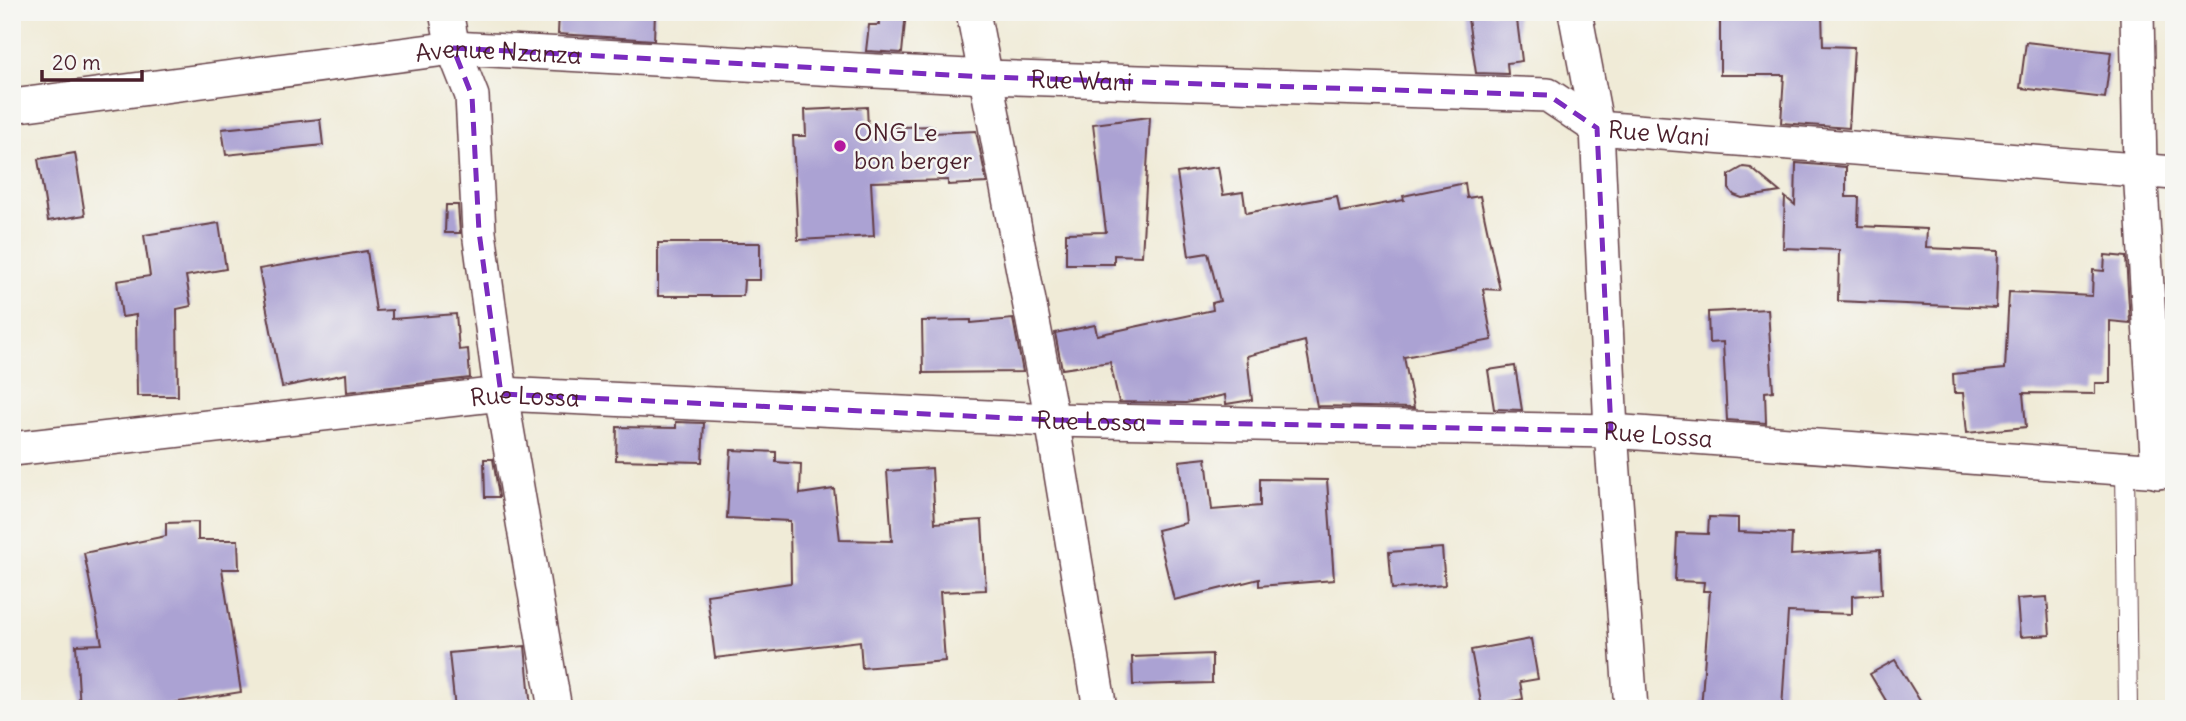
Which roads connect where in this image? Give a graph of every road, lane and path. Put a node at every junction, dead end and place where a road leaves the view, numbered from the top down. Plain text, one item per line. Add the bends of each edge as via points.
1 (446, 12) edge
2 (973, 12) edge
3 (1575, 12) edge
4 (2137, 12) edge
5 (453, 48) junction
6 (986, 77) junction
7 (12, 106) edge
8 (1597, 128) junction
9 (2140, 169) junction
10 (2174, 173) edge
11 (501, 394) junction
12 (1052, 420) junction
13 (1611, 431) junction
14 (12, 449) edge
15 (2125, 470) junction
16 (2166, 472) edge
17 (555, 709) edge
18 (1100, 709) edge
19 (1631, 709) edge
20 (2128, 709) edge

1 - 5 street
2 - 6 street
3 - 8 street
4 - 9 street
5 - 6 street, Avenue Nzanza
5 - 7 street, Avenue Nzanza
5 - 11 street via 472,96 479,232
6 - 8 street, Rue Wani via 1548,95
6 - 12 street
8 - 9 street, Rue Wani
8 - 13 street
9 - 10 street, Rue Wani
9 - 16 street
11 - 12 street, Rue Lossa
11 - 14 street, Rue Lossa
11 - 17 street
12 - 13 street, Rue Lossa
12 - 18 street
13 - 15 street, Rue Lossa
13 - 19 street
15 - 16 street, Rue Lossa
15 - 20 lane

